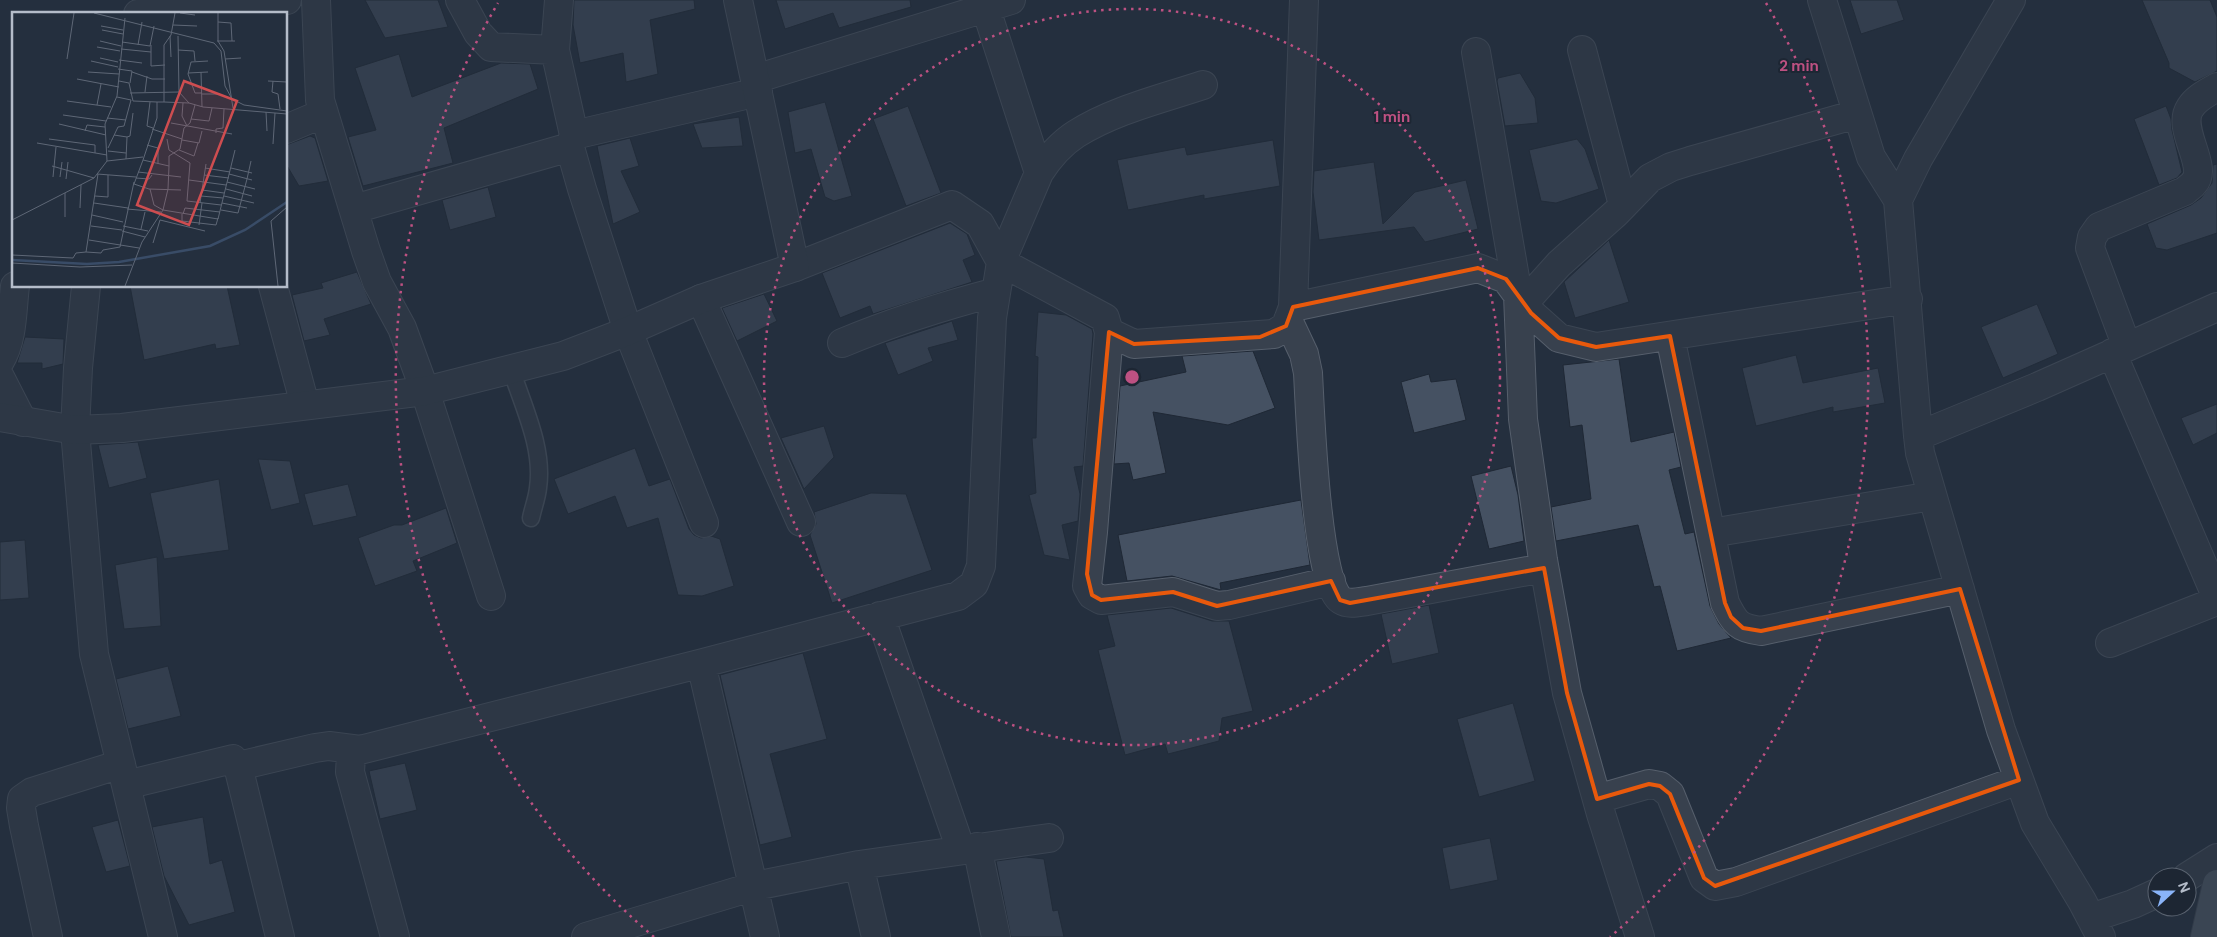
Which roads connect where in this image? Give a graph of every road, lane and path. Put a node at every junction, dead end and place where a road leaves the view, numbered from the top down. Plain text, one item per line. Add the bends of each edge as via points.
1 (287, 0) edge
2 (316, 0) edge
3 (460, 0) edge
4 (559, 0) edge
5 (738, 0) edge
6 (1012, 0) edge
7 (1304, 0) edge
8 (1822, 0) edge
9 (2011, 0) edge
10 (986, 9) junction
11 (159, 12) edge
12 (555, 50) junction
13 (1582, 50) dead end
14 (1476, 52) dead end
15 (1202, 85) dead end
16 (756, 86) junction
17 (2217, 87) edge
18 (324, 113) junction
19 (1858, 114) junction
20 (288, 128) edge
21 (572, 141) junction
22 (1039, 173) junction
23 (1898, 200) junction
24 (1623, 205) junction
25 (354, 209) junction
26 (1002, 262) junction
27 (794, 267) junction
28 (15, 288) edge
29 (86, 288) edge
30 (275, 288) edge
31 (996, 292) junction
32 (701, 299) junction
33 (1521, 299) junction
34 (1908, 299) junction
35 (2217, 307) edge
36 (1291, 313) junction
37 (628, 331) junction
38 (1109, 332) junction
39 (1670, 336) junction
40 (842, 342) dead end
41 (2120, 350) junction
42 (0, 361) edge
43 (511, 369) junction
44 (0, 377) edge
45 (425, 391) junction
46 (304, 405) junction
47 (11, 420) edge
48 (75, 430) junction
49 (1918, 436) junction
50 (1932, 496) junction
51 (530, 518) dead end
52 (801, 522) dead end
53 (704, 523) dead end
54 (1711, 532) junction
55 (1544, 568) junction
56 (1331, 581) junction
57 (1960, 589) junction
58 (491, 596) dead end
59 (2217, 600) edge
60 (880, 616) junction
61 (2110, 643) dead end
62 (698, 664) junction
63 (360, 750) junction
64 (238, 766) junction
65 (124, 774) junction
66 (2019, 780) junction
67 (1596, 799) junction
68 (1049, 838) dead end
69 (969, 848) junction
70 (2217, 858) edge
71 (859, 865) junction
72 (2197, 871) edge
73 (2217, 884) edge
74 (755, 886) junction
75 (2147, 898) edge
76 (2096, 927) edge
77 (617, 933) edge
78 (48, 937) edge
79 (163, 937) edge
80 (280, 937) edge
81 (396, 937) edge
82 (586, 937) edge
83 (765, 937) edge
84 (876, 937) edge
85 (996, 937) edge
86 (1640, 937) edge
87 (2205, 937) edge

1 - 11 street
2 - 18 street via 320,100
3 - 12 street via 478,33 491,47
4 - 12 street
5 - 16 street
6 - 10 street
7 - 36 street
8 - 19 street
9 - 23 street via 1918,159
10 - 16 street
10 - 22 street
12 - 21 street
13 - 24 street
14 - 33 street
15 - 22 street via 1086,128 1074,135
16 - 21 street
16 - 27 street
17 - 41 street via 2197,99 2188,110 2186,121 2198,173 2195,182 2185,190 2099,227 2092,237 2090,248
18 - 20 street
18 - 25 street
19 - 23 street via 1871,157
19 - 24 street via 1671,167 1650,178
21 - 25 street
21 - 37 street via 590,216
22 - 26 street
23 - 34 street
24 - 33 street
25 - 45 street via 374,274 402,328
26 - 27 street via 980,224 952,205
26 - 31 street
26 - 38 street via 1105,318
27 - 32 street
28 - 42 street via 6,353
29 - 48 street
30 - 46 street
31 - 40 street via 942,306
31 - 60 street via 980,566 974,584 958,596
32 - 37 street
32 - 52 street
33 - 36 street via 1506,279 1478,268
33 - 39 street via 1559,338 1596,347
33 - 55 street via 1523,419
34 - 39 street
34 - 49 street
35 - 41 street
36 - 38 street via 1286,326 1274,334 1260,336 1134,344
36 - 56 street via 1308,373 1315,495
37 - 43 street via 563,356
37 - 53 street
38 - 56 street via 1087,586 1092,596 1101,600 1173,592 1217,606
39 - 54 street
41 - 49 street
41 - 59 street
43 - 45 street
43 - 51 lane via 534,439 539,472
44 - 47 street
45 - 46 street
45 - 58 street
46 - 48 street via 122,428
47 - 48 street
48 - 65 street via 94,654
49 - 50 street
50 - 54 street
50 - 57 street
54 - 57 street via 1725,603 1743,628 1760,631
55 - 56 street via 1350,603 1340,600
55 - 67 street via 1568,693
57 - 66 street
59 - 61 street
60 - 62 street
60 - 69 street
62 - 63 street
62 - 74 street via 703,672
63 - 64 street via 329,746
63 - 81 street via 351,755 350,772
64 - 65 street via 233,759 226,759
64 - 80 street
65 - 78 street via 32,792 22,799 24,826
65 - 79 street
66 - 67 street via 1736,882 1714,886 1704,878 1670,794 1660,786 1649,784
66 - 76 street via 2035,823
67 - 86 street
68 - 69 street
69 - 71 street
69 - 85 street
70 - 72 street
71 - 74 street
71 - 84 street
73 - 87 main road
74 - 77 street
74 - 83 street
75 - 76 street
77 - 82 street

